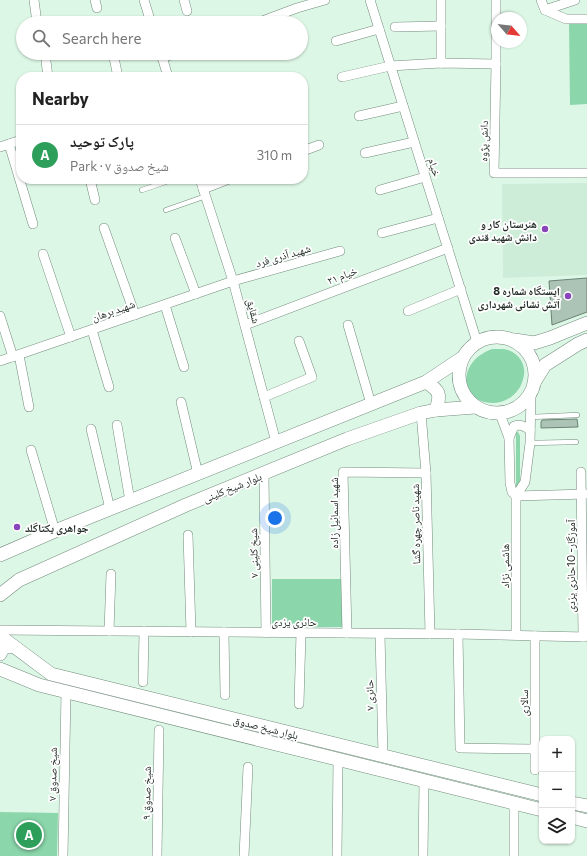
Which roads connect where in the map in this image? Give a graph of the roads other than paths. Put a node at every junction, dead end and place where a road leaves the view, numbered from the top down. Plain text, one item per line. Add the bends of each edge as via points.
1 (34, 0) edge
2 (144, 0) edge
3 (184, 0) edge
4 (325, 0) edge
5 (370, 0) edge
6 (440, 0) edge
7 (496, 0) edge
8 (540, 0) edge
9 (575, 0) edge
10 (544, 10) junction
11 (188, 11) dead end
12 (36, 16) edge
13 (149, 16) edge
14 (276, 16) edge
15 (587, 19) edge
16 (441, 26) junction
17 (395, 27) dead end
18 (379, 29) junction
19 (336, 41) dead end
20 (115, 60) edge
21 (163, 60) edge
22 (46, 61) dead end
23 (441, 63) junction
24 (496, 64) junction
25 (390, 66) junction
26 (47, 72) edge
27 (117, 72) edge
28 (166, 72) edge
29 (342, 77) dead end
30 (403, 106) junction
31 (359, 116) dead end
32 (16, 142) edge
33 (414, 142) junction
34 (9, 144) junction
35 (319, 145) dead end
36 (0, 147) edge
37 (308, 149) edge
38 (365, 153) dead end
39 (16, 167) edge
40 (587, 173) edge
41 (425, 177) junction
42 (21, 184) edge
43 (91, 184) edge
44 (159, 184) edge
45 (202, 184) edge
46 (220, 184) edge
47 (142, 190) dead end
48 (380, 190) dead end
49 (205, 192) junction
50 (95, 200) dead end
51 (166, 210) dead end
52 (438, 218) junction
53 (33, 224) dead end
54 (104, 228) dead end
55 (382, 233) dead end
56 (175, 238) dead end
57 (448, 248) junction
58 (340, 251) dead end
59 (43, 254) dead end
60 (233, 281) junction
61 (461, 289) junction
62 (196, 294) junction
63 (165, 305) junction
64 (408, 311) dead end
65 (135, 315) junction
66 (0, 316) edge
67 (587, 323) edge
68 (245, 325) junction
69 (348, 325) dead end
70 (92, 330) junction
71 (71, 337) junction
72 (513, 340) junction
73 (587, 340) edge
74 (299, 341) dead end
75 (477, 342) junction
76 (16, 356) junction
77 (462, 358) junction
78 (0, 362) edge
79 (184, 368) dead end
80 (426, 382) junction
81 (110, 387) dead end
82 (533, 387) junction
83 (264, 397) junction
84 (181, 402) dead end
85 (371, 404) junction
86 (29, 407) dead end
87 (475, 407) junction
88 (436, 410) junction
89 (421, 413) junction
90 (500, 414) junction
91 (577, 415) dead end
92 (531, 417) junction
93 (117, 425) dead end
94 (91, 429) dead end
95 (530, 430) junction
96 (508, 438) junction
97 (276, 442) junction
98 (576, 442) dead end
99 (530, 443) junction
100 (31, 450) dead end
101 (581, 472) dead end
102 (426, 473) junction
103 (198, 474) junction
104 (264, 474) junction
105 (584, 494) edge
106 (516, 496) junction
107 (130, 501) junction
108 (110, 509) junction
109 (55, 531) junction
110 (188, 535) dead end
111 (2, 556) edge
112 (111, 574) dead end
113 (19, 580) junction
114 (0, 581) edge
115 (0, 595) edge
116 (0, 630) edge
117 (109, 631) junction
118 (144, 631) junction
119 (191, 632) junction
120 (224, 632) junction
121 (266, 633) junction
122 (301, 633) junction
123 (347, 633) junction
124 (380, 634) junction
125 (430, 634) junction
126 (458, 634) junction
127 (516, 635) junction
128 (0, 636) edge
129 (535, 636) junction
130 (585, 637) edge
131 (12, 646) junction
132 (0, 654) edge
133 (0, 669) edge
134 (143, 682) dead end
135 (66, 692) junction
136 (225, 695) dead end
137 (299, 704) dead end
138 (159, 730) dead end
139 (535, 749) junction
140 (383, 756) junction
141 (338, 759) junction
142 (248, 767) dead end
143 (534, 770) dead end
144 (424, 780) junction
145 (539, 794) edge
146 (514, 803) junction
147 (575, 804) edge
148 (587, 806) edge
149 (539, 809) edge
150 (575, 818) edge
151 (587, 821) edge
152 (63, 856) edge
153 (157, 856) edge
154 (244, 856) edge
155 (337, 856) edge
156 (423, 856) edge
157 (514, 856) edge

1 - 12 street
2 - 13 street
3 - 11 street
4 - 14 street
5 - 18 street, خیام
6 - 16 street
7 - 24 street
8 - 10 street
9 - 10 street
10 - 15 street via 566,19
16 - 17 street
16 - 23 street
18 - 19 street
18 - 25 street, خیام
20 - 27 street
21 - 28 street
22 - 26 street
23 - 24 street
23 - 25 street
24 - 40 street, دانش پژوه via 494,173
25 - 29 street
25 - 30 street, خیام
30 - 31 street
30 - 33 street, خیام
32 - 34 street
33 - 38 street
33 - 41 street, خیام
34 - 36 street
34 - 39 street
35 - 37 street
41 - 48 street
41 - 52 street, خیام
42 - 53 street
43 - 50 street
44 - 47 lane
45 - 49 street, شقایق
46 - 49 street
49 - 51 lane
49 - 60 street, شقایق
52 - 55 street
52 - 57 street, خیام
54 - 65 street
56 - 62 street
57 - 61 street, خیام
57 - 68 street, خیام ۲۱
58 - 60 street, شهید آذری فرد
59 - 71 street
60 - 62 street, شهید برهان
60 - 68 street, شقایق
61 - 64 street
61 - 75 street, خیام
62 - 63 street, شهید برهان
63 - 65 street, شهید برهان
63 - 79 street
65 - 70 street, شهید برهان
66 - 76 street
67 - 72 main road via 534,343
68 - 83 street, شقایق
69 - 85 street
70 - 71 street, شهید برهان
70 - 81 street
71 - 76 street, شهید برهان
72 - 75 main road via 501,336
72 - 82 main road via 524,346 531,356 535,368
73 - 82 main road via 545,365
74 - 83 street via 312,377
75 - 77 main road
76 - 78 street, شهید برهان
76 - 86 street
77 - 80 main road
77 - 87 main road via 459,383 465,397
80 - 85 main road
80 - 88 main road via 436,389 440,399
82 - 90 main road via 523,404 512,411
82 - 92 street
83 - 97 street, شقایق
84 - 103 street
85 - 97 main road
87 - 88 main road, بلوار شیخ کلینی
87 - 90 main road
88 - 89 main road, بلوار شیخ کلینی
89 - 102 street, شهید ناصر چهره گشا
89 - 104 main road, بلوار شیخ کلینی via 347,439
90 - 96 street
91 - 92 lane
92 - 95 street
93 - 107 street
94 - 108 street
95 - 96 street via 520,425 514,426
95 - 99 street
96 - 106 street via 510,483
97 - 103 main road
98 - 99 lane
99 - 106 street via 525,482
100 - 109 street
101 - 105 street, آموزگار- 10حائری یزدی
102 - 123 street, شهید اسمائیل زاده via 343,472
102 - 125 street, شهید ناصر چهره گشا
103 - 107 main road
104 - 113 main road, بلوار شیخ کلینی via 186,505
104 - 121 street, شیخ کلینی ۷
105 - 106 street
105 - 130 street, آموزگار- 10حائری یزدی
106 - 127 street, هاشمی نژاد
107 - 108 main road
108 - 109 main road
109 - 111 main road
110 - 119 street
112 - 117 street
113 - 114 main road
113 - 115 main road, بلوار شیخ کلینی
116 - 117 street, حائری یزدی
117 - 118 street, حائری یزدی
118 - 119 street, حائری یزدی
118 - 134 street
119 - 120 street, حائری یزدی
120 - 121 street, حائری یزدی
120 - 136 street
121 - 122 street, حائری یزدی
122 - 123 street, حائری یزدی
122 - 137 street
123 - 124 street, حائری یزدی
124 - 125 street, حائری یزدی
124 - 140 street, حائری ۷
125 - 126 street, حائری یزدی
126 - 127 street, حائری یزدی
126 - 139 street via 460,748
127 - 129 street, حائری یزدی
128 - 131 main road, بلوار شیخ صدوق
129 - 130 street, حائری یزدی
129 - 139 street, سالاری
131 - 132 main road via 3,648
131 - 140 main road, بلوار شیخ صدوق via 51,674
133 - 135 main road, بلوار شیخ صدوق via 39,685
135 - 141 main road, بلوار شیخ صدوق
135 - 152 street, شیخ صدوق ۷
138 - 153 street, شیخ صدوق ۹
139 - 143 street, سالاری
140 - 145 main road, بلوار شیخ صدوق
141 - 144 main road, بلوار شیخ صدوق
141 - 155 street
142 - 154 street
144 - 146 main road, بلوار شیخ صدوق
144 - 156 street
146 - 149 main road, بلوار شیخ صدوق
146 - 157 street
147 - 148 main road
150 - 151 main road

